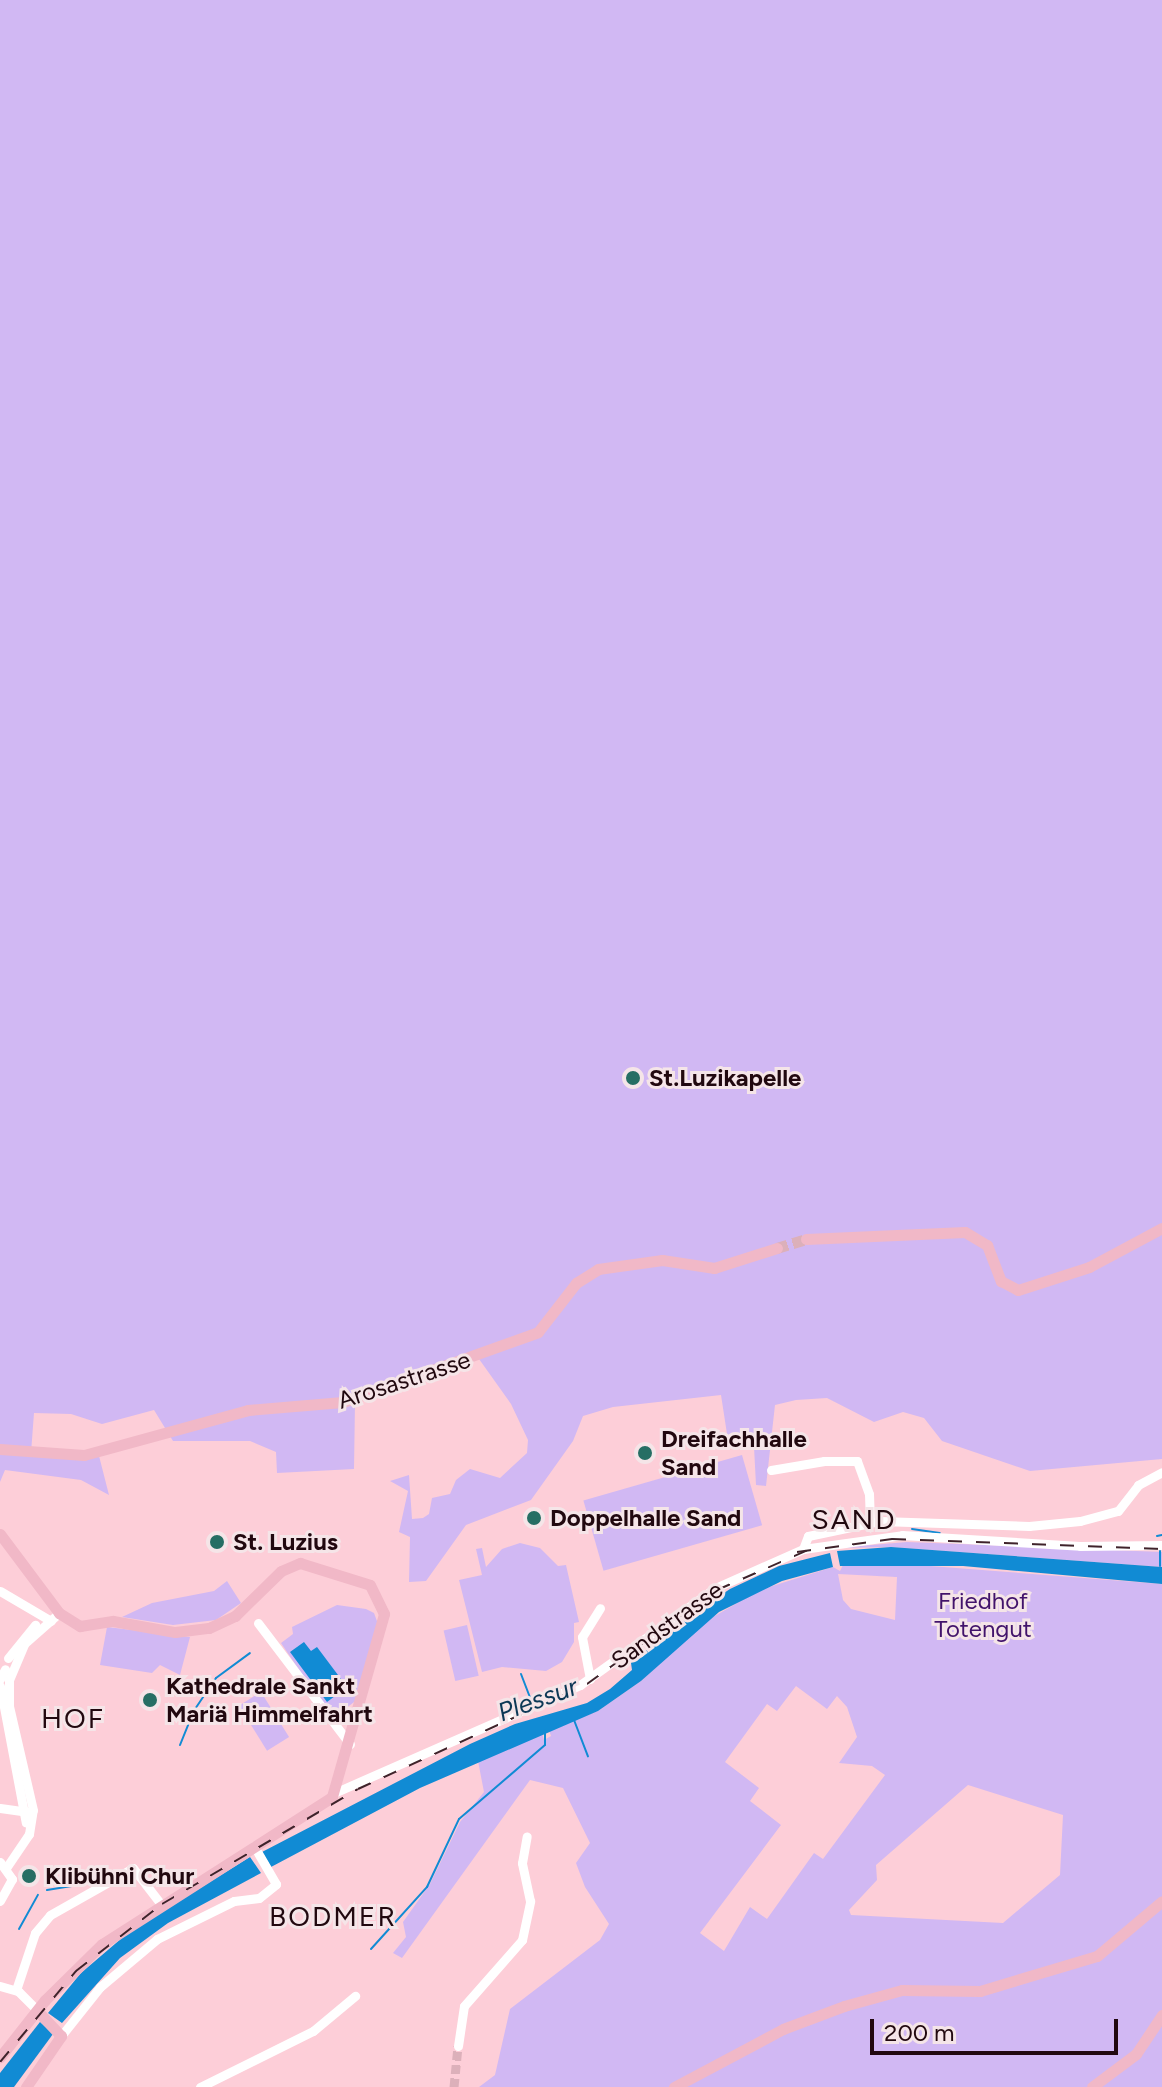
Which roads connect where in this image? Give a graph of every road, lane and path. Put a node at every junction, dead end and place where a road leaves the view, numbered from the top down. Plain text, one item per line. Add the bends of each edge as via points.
1 (1162, 1228) edge
2 (806, 1239) tunnel mouth
3 (777, 1248) tunnel mouth
4 (0, 1449) edge
5 (771, 1470) dead end
6 (1162, 1472) edge
7 (870, 1523) junction
8 (0, 1534) edge
9 (1162, 1545) edge
10 (803, 1549) junction
11 (0, 1591) edge
12 (600, 1608) dead end
13 (55, 1617) junction
14 (258, 1623) dead end
15 (35, 1625) dead end
16 (8, 1658) dead end
17 (590, 1679) junction
18 (0, 1686) edge
19 (350, 1744) junction
20 (334, 1793) junction
21 (0, 1808) edge
22 (27, 1812) junction
23 (527, 1836) dead end
24 (25, 1843) junction
25 (256, 1849) junction
26 (2, 1866) edge
27 (0, 1901) edge
28 (1162, 1901) edge
29 (160, 1903) junction
30 (0, 1986) edge
31 (14, 1989) junction
32 (355, 1996) dead end
33 (40, 2013) junction
34 (1162, 2015) edge
35 (60, 2032) junction
36 (458, 2046) tunnel mouth
37 (0, 2057) edge
38 (26, 2087) edge
39 (200, 2087) edge
40 (674, 2087) edge
41 (1092, 2087) edge

1 - 2 main road via 1089,1267 1018,1290 1001,1281 987,1245 961,1231
3 - 4 main road, Arosastrasse via 714,1268 662,1260 598,1269 576,1283 538,1332 343,1402 248,1410 84,1455
5 - 7 street via 857,1461 868,1491
6 - 7 street via 1138,1485 1118,1511 1080,1521 1037,1526
7 - 10 street via 809,1535
8 - 13 main road
9 - 10 street, Sandstrasse via 1080,1546 898,1535
10 - 17 street, Sandstrasse via 715,1588
11 - 13 street
12 - 17 street via 582,1637
13 - 19 main road via 75,1624 117,1621 175,1632 209,1628 235,1616 281,1571 300,1563 360,1580 377,1592 384,1614
13 - 24 street via 24,1644 9,1680 9,1706 32,1802
14 - 19 street
15 - 16 street
17 - 20 street, Sandstrasse
18 - 22 street
19 - 20 main road
20 - 25 main road
21 - 22 street
22 - 24 street
23 - 36 street via 522,1863 530,1901 522,1940 464,2006
24 - 26 street
25 - 29 main road
25 - 35 street via 276,1884 259,1898 234,1901 158,1939 104,1983
26 - 27 street via 12,1882
28 - 40 main road via 1097,1956 980,1991 894,1991 844,2006 783,2029
29 - 31 street via 133,1868 50,1915 37,1929
29 - 33 main road via 85,1959
30 - 31 street
31 - 33 street
32 - 39 street via 313,2031
33 - 35 main road
33 - 37 main road
34 - 41 main road via 1136,2054
35 - 38 main road

